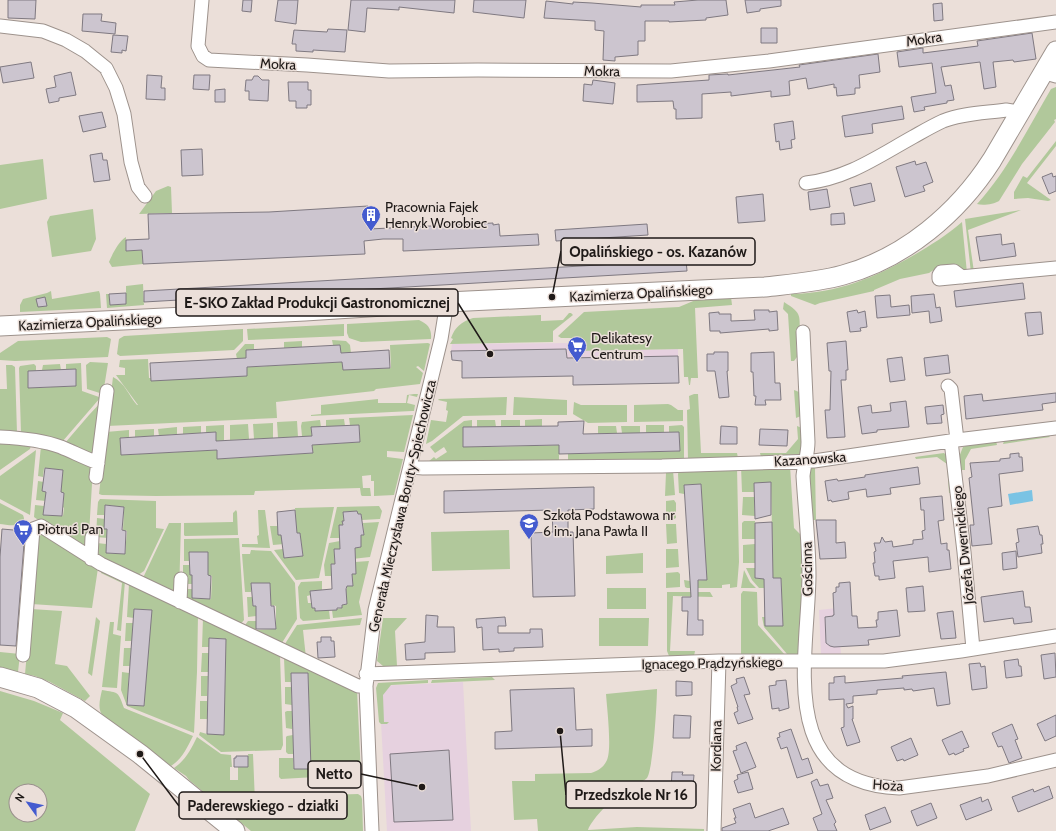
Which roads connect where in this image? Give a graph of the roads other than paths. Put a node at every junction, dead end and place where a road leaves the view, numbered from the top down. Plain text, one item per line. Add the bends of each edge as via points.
1 (202, 0) edge
2 (1056, 22) edge
3 (0, 26) edge
4 (1056, 51) edge
5 (1050, 74) edge
6 (1019, 114) junction
7 (806, 183) dead end
8 (145, 196) dead end
9 (1056, 268) edge
10 (962, 277) dead end
11 (447, 302) junction
12 (0, 326) edge
13 (803, 332) dead end
14 (948, 386) dead end
15 (107, 391) dead end
16 (1056, 428) edge
17 (0, 437) edge
18 (954, 441) junction
19 (807, 455) junction
20 (98, 463) junction
21 (411, 467) junction
22 (96, 477) dead end
23 (92, 536) dead end
24 (91, 559) junction
25 (181, 579) dead end
26 (180, 602) junction
27 (1056, 636) edge
28 (973, 649) junction
29 (23, 655) dead end
30 (719, 661) junction
31 (804, 662) junction
32 (0, 677) edge
33 (366, 680) junction
34 (1056, 760) edge
35 (235, 831) edge
36 (372, 831) edge
37 (714, 831) edge

1 - 2 street, Mokra via 198,46 203,56 209,60 389,71 671,71 769,62
3 - 8 street via 43,31 66,40 106,68 116,88 124,114 131,162 138,187
4 - 5 street, Kazimierza Opalińskiego
5 - 6 street, Kazimierza Opalińskiego
6 - 7 street via 1006,110 962,115 942,122 843,175
6 - 11 street, Kazimierza Opalińskiego via 983,175 961,200 908,246 863,269 827,279 765,287
9 - 10 street
11 - 12 street, Kazimierza Opalińskiego
11 - 21 street, Generała Mieczysława Boruty-Spiechowicza via 441,339
13 - 19 street
14 - 18 street via 951,389
15 - 20 street
16 - 18 street, Kazanowska
17 - 20 street via 45,442
18 - 19 street, Kazanowska via 825,460
18 - 28 street, Józefa Dwernickiego
19 - 21 street, Kazanowska via 662,466
19 - 31 street, Gościnna via 803,476 809,576
20 - 22 street
21 - 33 street, Generała Mieczysława Boruty-Spiechowicza via 375,610
23 - 24 street
24 - 26 street, Ignacego Prądzyńskiego
24 - 29 street, Ignacego Prądzyńskiego via 41,526 33,529
25 - 26 street
26 - 33 street, Ignacego Prądzyńskiego via 358,686
27 - 28 street, Ignacego Prądzyńskiego
28 - 31 street, Ignacego Prądzyńskiego via 884,661
30 - 31 street, Ignacego Prądzyńskiego
30 - 33 street, Ignacego Prądzyńskiego
30 - 37 street, Kordiana
31 - 34 street, Hoża via 808,718 816,742 820,750 844,774 860,781 899,788 988,776
32 - 35 street via 38,688 76,708 140,754
33 - 36 street, Generała Mieczysława Boruty-Spiechowicza

